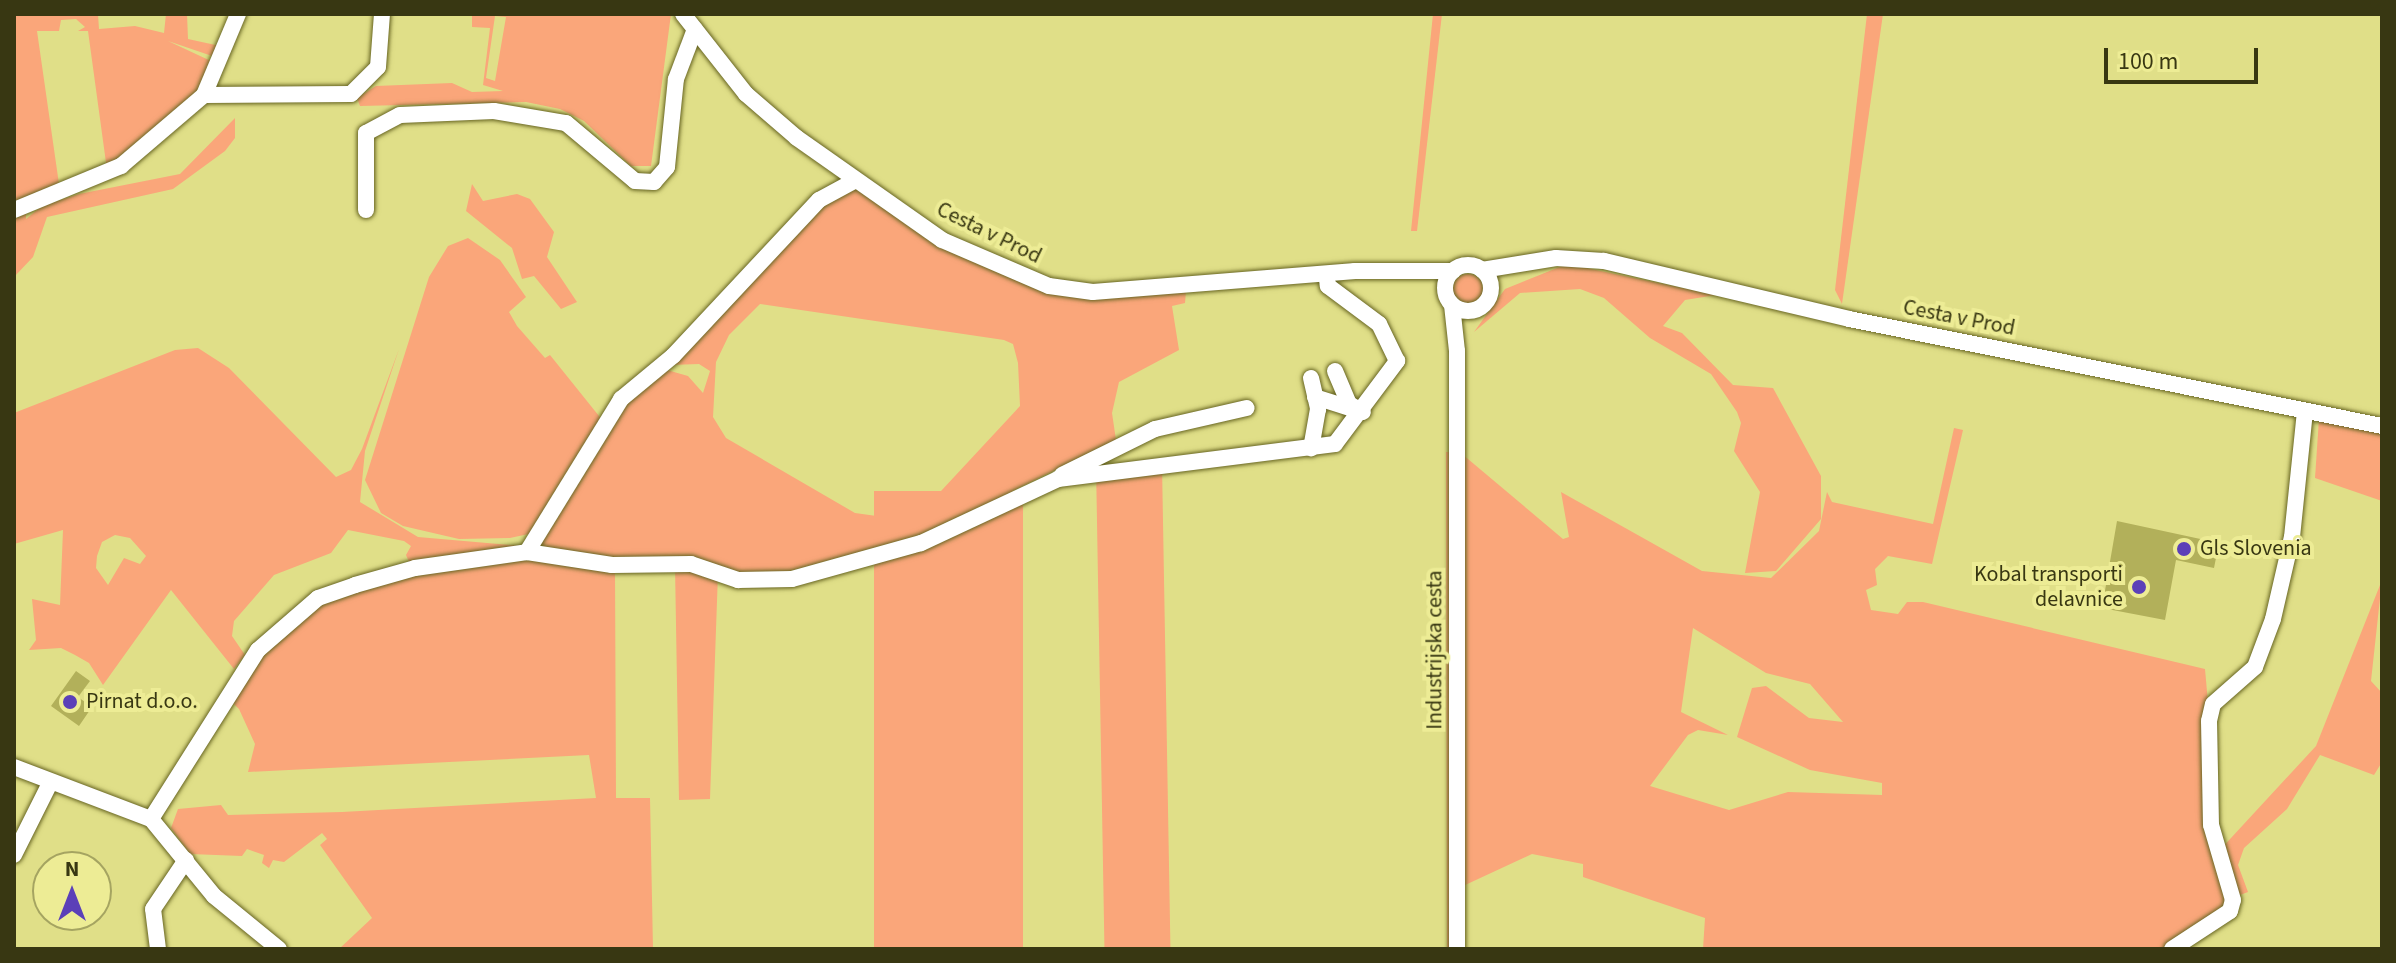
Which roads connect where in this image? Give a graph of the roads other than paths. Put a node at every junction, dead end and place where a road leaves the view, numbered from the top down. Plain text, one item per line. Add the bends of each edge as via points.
1 (238, 14) edge
2 (382, 14) edge
3 (683, 14) edge
4 (695, 29) junction
5 (204, 95) junction
6 (856, 180) junction
7 (14, 210) edge
8 (366, 210) dead end
9 (1529, 263) junction
10 (1482, 270) junction
11 (1453, 271) junction
12 (1404, 272) junction
13 (1326, 274) junction
14 (1492, 289) junction
15 (1449, 299) junction
16 (1473, 311) junction
17 (1457, 351) junction
18 (1335, 371) dead end
19 (1311, 378) dead end
20 (1315, 397) junction
21 (1247, 408) dead end
22 (1363, 412) junction
23 (2305, 412) junction
24 (2382, 426) edge
25 (1311, 448) junction
26 (1058, 479) junction
27 (527, 552) junction
28 (14, 767) edge
29 (49, 785) junction
30 (151, 819) junction
31 (14, 855) edge
32 (186, 860) junction
33 (158, 949) edge
34 (279, 949) edge
35 (1457, 949) edge
36 (2172, 949) edge

1 - 5 street
2 - 5 street via 378,67 351,94
3 - 4 street, Cesta v Prod
4 - 6 street, Cesta v Prod via 767,114
4 - 8 street via 676,79 667,167 654,182 635,181 566,123 494,111 400,115 366,133
5 - 7 street via 121,166
6 - 13 street, Cesta v Prod via 942,240 1049,286 1093,292
6 - 27 street via 819,200 673,356 621,399
9 - 10 street, Cesta v Prod
9 - 14 street
9 - 23 street, Cesta v Prod via 1604,261 1849,319
10 - 11 street
10 - 14 street
11 - 12 street, Cesta v Prod
11 - 15 street
12 - 13 street, Cesta v Prod
12 - 15 street, Cesta v Prod
13 - 22 street via 1328,286 1379,324 1397,361
14 - 16 street via 1488,301
15 - 16 street
15 - 17 street, Industrijska cesta
16 - 17 street, Industrijska cesta
17 - 35 street, Industrijska cesta
18 - 22 street via 1349,404
19 - 20 street
20 - 22 street
20 - 25 street via 1318,438
21 - 26 street via 1155,429
22 - 25 street via 1344,438
23 - 24 street, Cesta v Prod
23 - 36 street via 2292,537 2273,619 2255,667 2213,704 2209,721 2211,825 2233,900 2230,911
25 - 26 street
26 - 27 street via 921,543 792,579 738,580 691,564 612,565
27 - 30 street via 415,568 318,598 296,614 235,680
28 - 29 street
29 - 30 street
29 - 31 street
30 - 32 street
32 - 33 street via 153,909
32 - 34 street via 225,907

